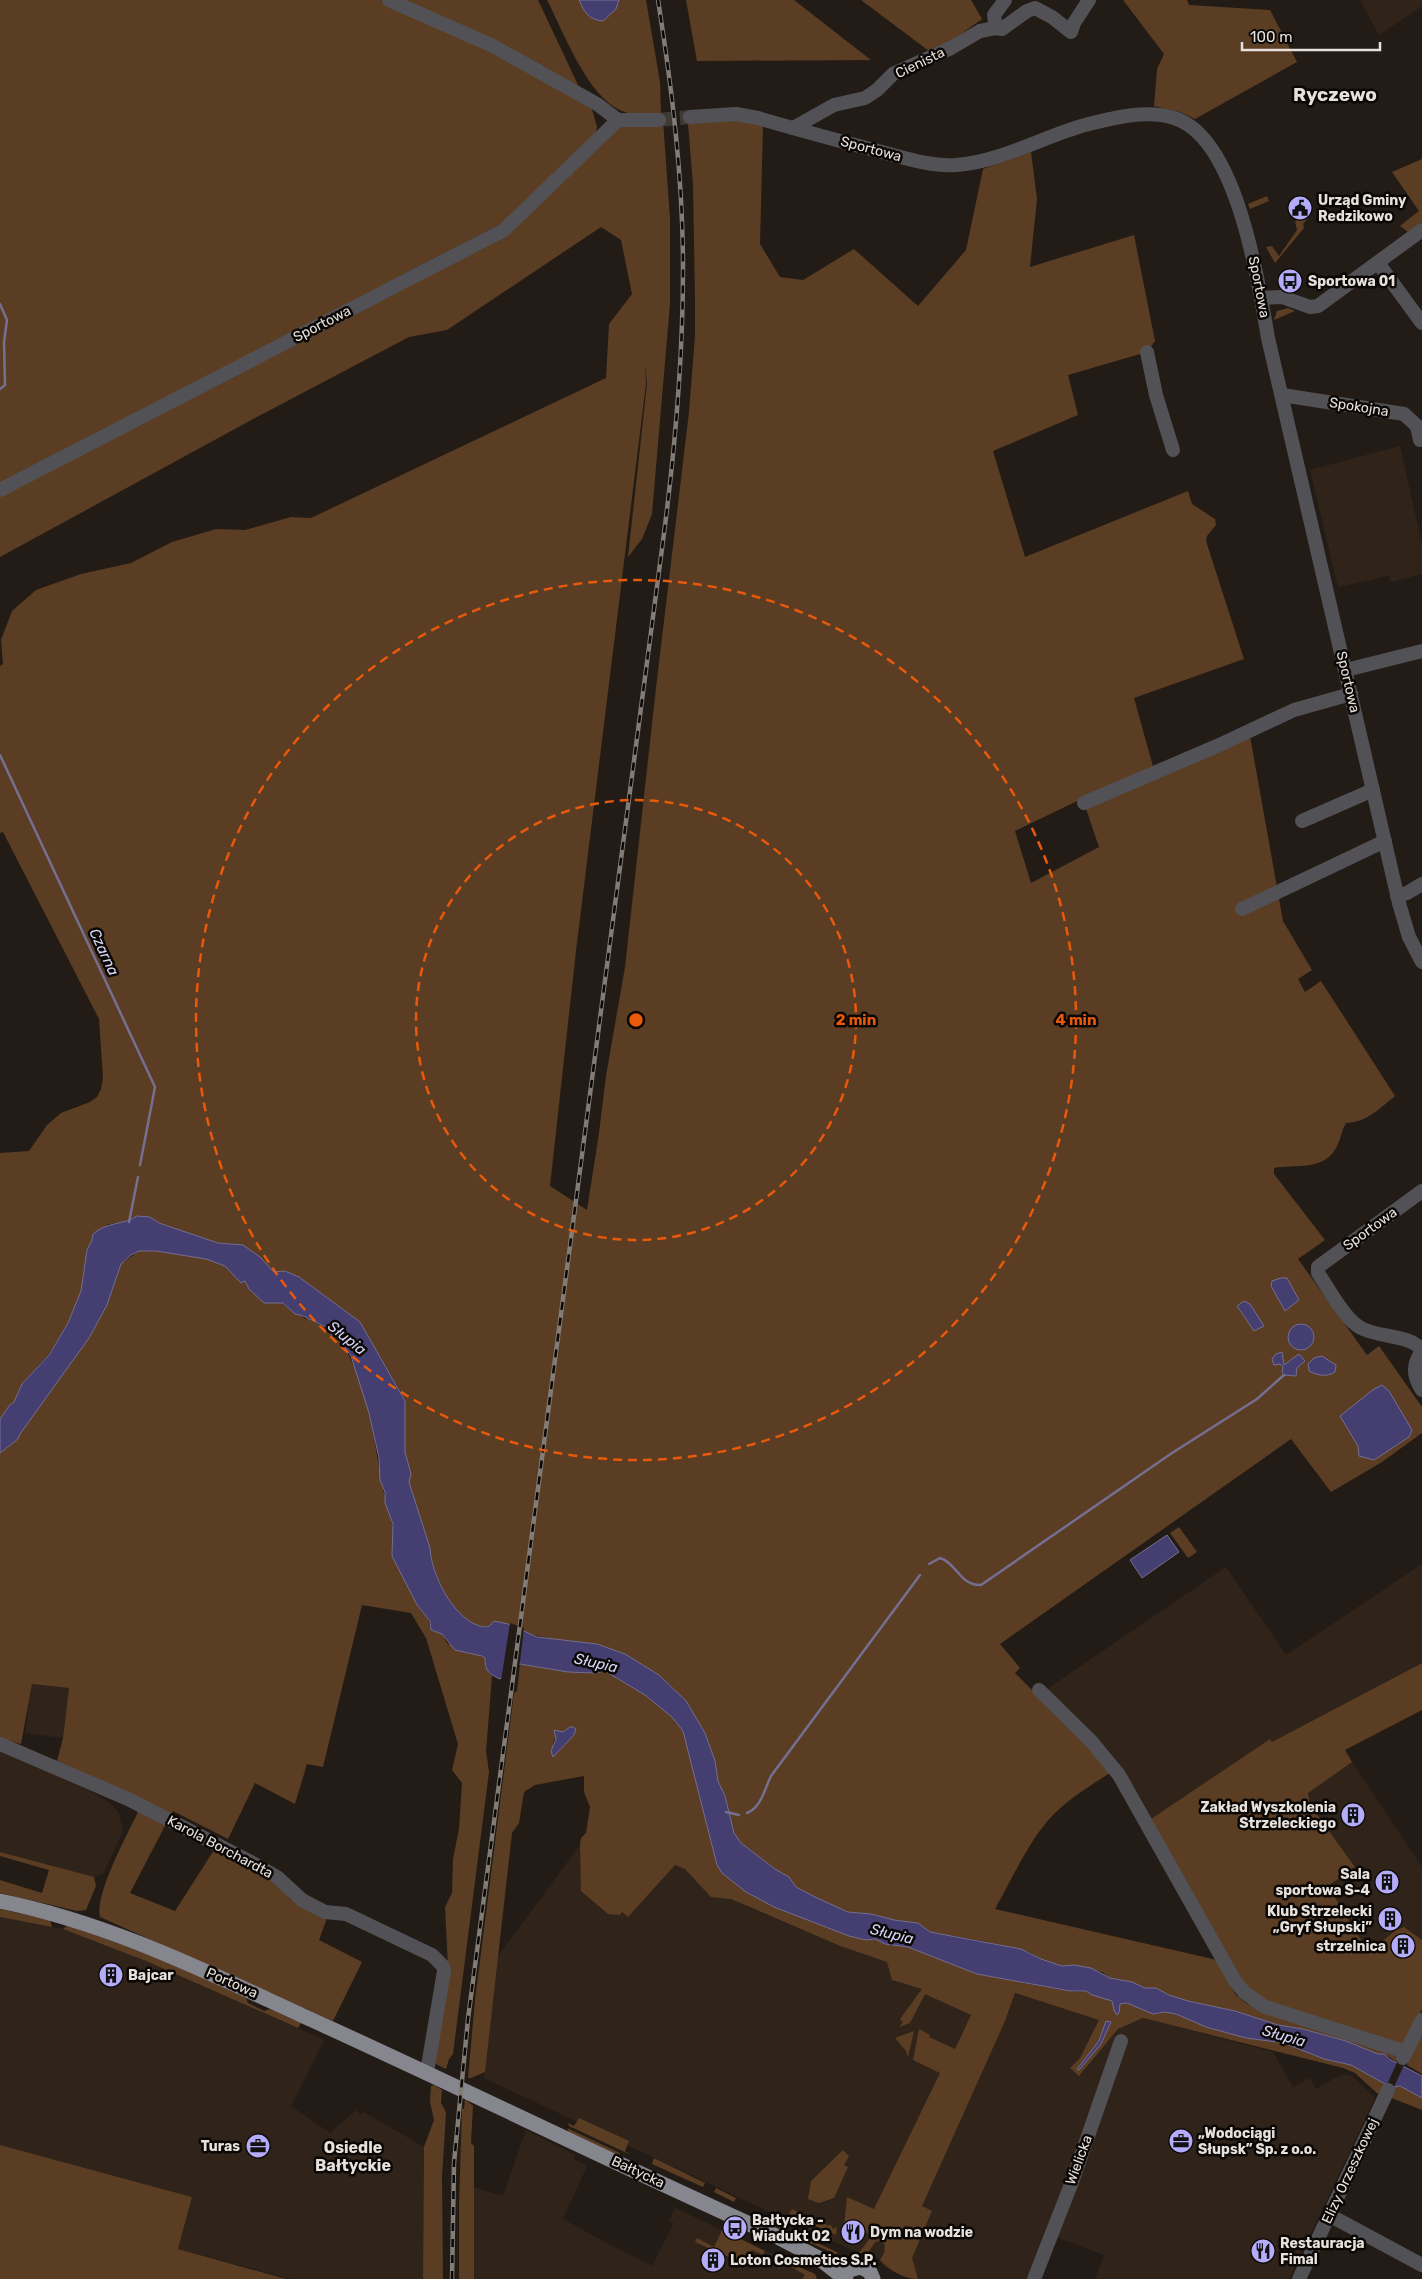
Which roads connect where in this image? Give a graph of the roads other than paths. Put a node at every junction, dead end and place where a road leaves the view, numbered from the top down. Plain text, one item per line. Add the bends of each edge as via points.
1 (389, 0) edge
2 (1005, 0) edge
3 (1089, 0) edge
4 (996, 28) junction
5 (690, 117) tunnel mouth
6 (618, 120) junction
7 (659, 120) tunnel mouth
8 (793, 128) junction
9 (1422, 230) edge
10 (1378, 263) junction
11 (1262, 298) junction
12 (1422, 323) edge
13 (1147, 352) dead end
14 (1282, 395) junction
15 (1420, 440) dead end
16 (1173, 450) dead end
17 (0, 490) edge
18 (1422, 651) edge
19 (1346, 670) junction
20 (1351, 694) junction
21 (1373, 790) junction
22 (1084, 803) dead end
23 (1302, 821) dead end
24 (1385, 842) junction
25 (1422, 884) edge
26 (1397, 896) junction
27 (1242, 909) dead end
28 (1422, 962) edge
29 (1422, 1191) edge
30 (1422, 1350) edge
31 (1422, 1390) edge
32 (1039, 1690) dead end
33 (0, 1744) edge
34 (0, 1901) edge
35 (1422, 2020) edge
36 (1122, 2041) dead end
37 (427, 2072) junction
38 (456, 2085) joint
39 (1388, 2090) dead end
40 (1329, 2215) junction
41 (1422, 2264) edge
42 (846, 2276) edge
43 (873, 2279) edge
44 (1034, 2279) edge
45 (1299, 2279) edge

1 - 6 street via 493,46 597,104
2 - 4 street via 994,15
3 - 4 street, Cienista via 1071,32 1036,8 1009,26
4 - 8 street, Cienista via 980,31 893,74 865,98 834,105
5 - 8 street, Sportowa via 736,114
6 - 7 street
6 - 17 street, Sportowa via 504,230
8 - 11 street, Sportowa via 897,156 955,166 984,160 1056,134 1116,118 1155,114 1174,118 1202,133 1218,157 1252,248
9 - 10 street
10 - 11 street via 1314,307 1282,296
10 - 12 street
11 - 14 street, Sportowa
13 - 16 street
14 - 15 street, Spokojna via 1404,414 1416,426
14 - 19 street, Sportowa
18 - 19 street
19 - 20 street, Sportowa
20 - 21 street, Sportowa
20 - 22 street via 1294,710
21 - 23 street
21 - 24 street, Sportowa
24 - 26 street, Sportowa
24 - 27 street
25 - 26 street
26 - 28 street, Sportowa via 1409,937
29 - 30 street, Sportowa via 1318,1267 1318,1273 1350,1320 1372,1333 1416,1343
30 - 31 street via 1414,1364
32 - 35 street via 1119,1774 1214,1946 1244,1992 1263,2006 1405,2055
33 - 37 street, Karola Borchardta via 128,1799 232,1852 277,1877 296,1896 325,1912 346,1914 432,1955 444,1971
34 - 37 main road, Portowa via 124,1936
36 - 44 street, Wielicka
37 - 38 main road, Portowa
38 - 42 main road, Bałtycka via 790,2243
39 - 40 street, Elizy Orzeszkowej
40 - 41 street
40 - 45 street, Elizy Orzeszkowej
42 - 43 main road via 861,2267 870,2272

